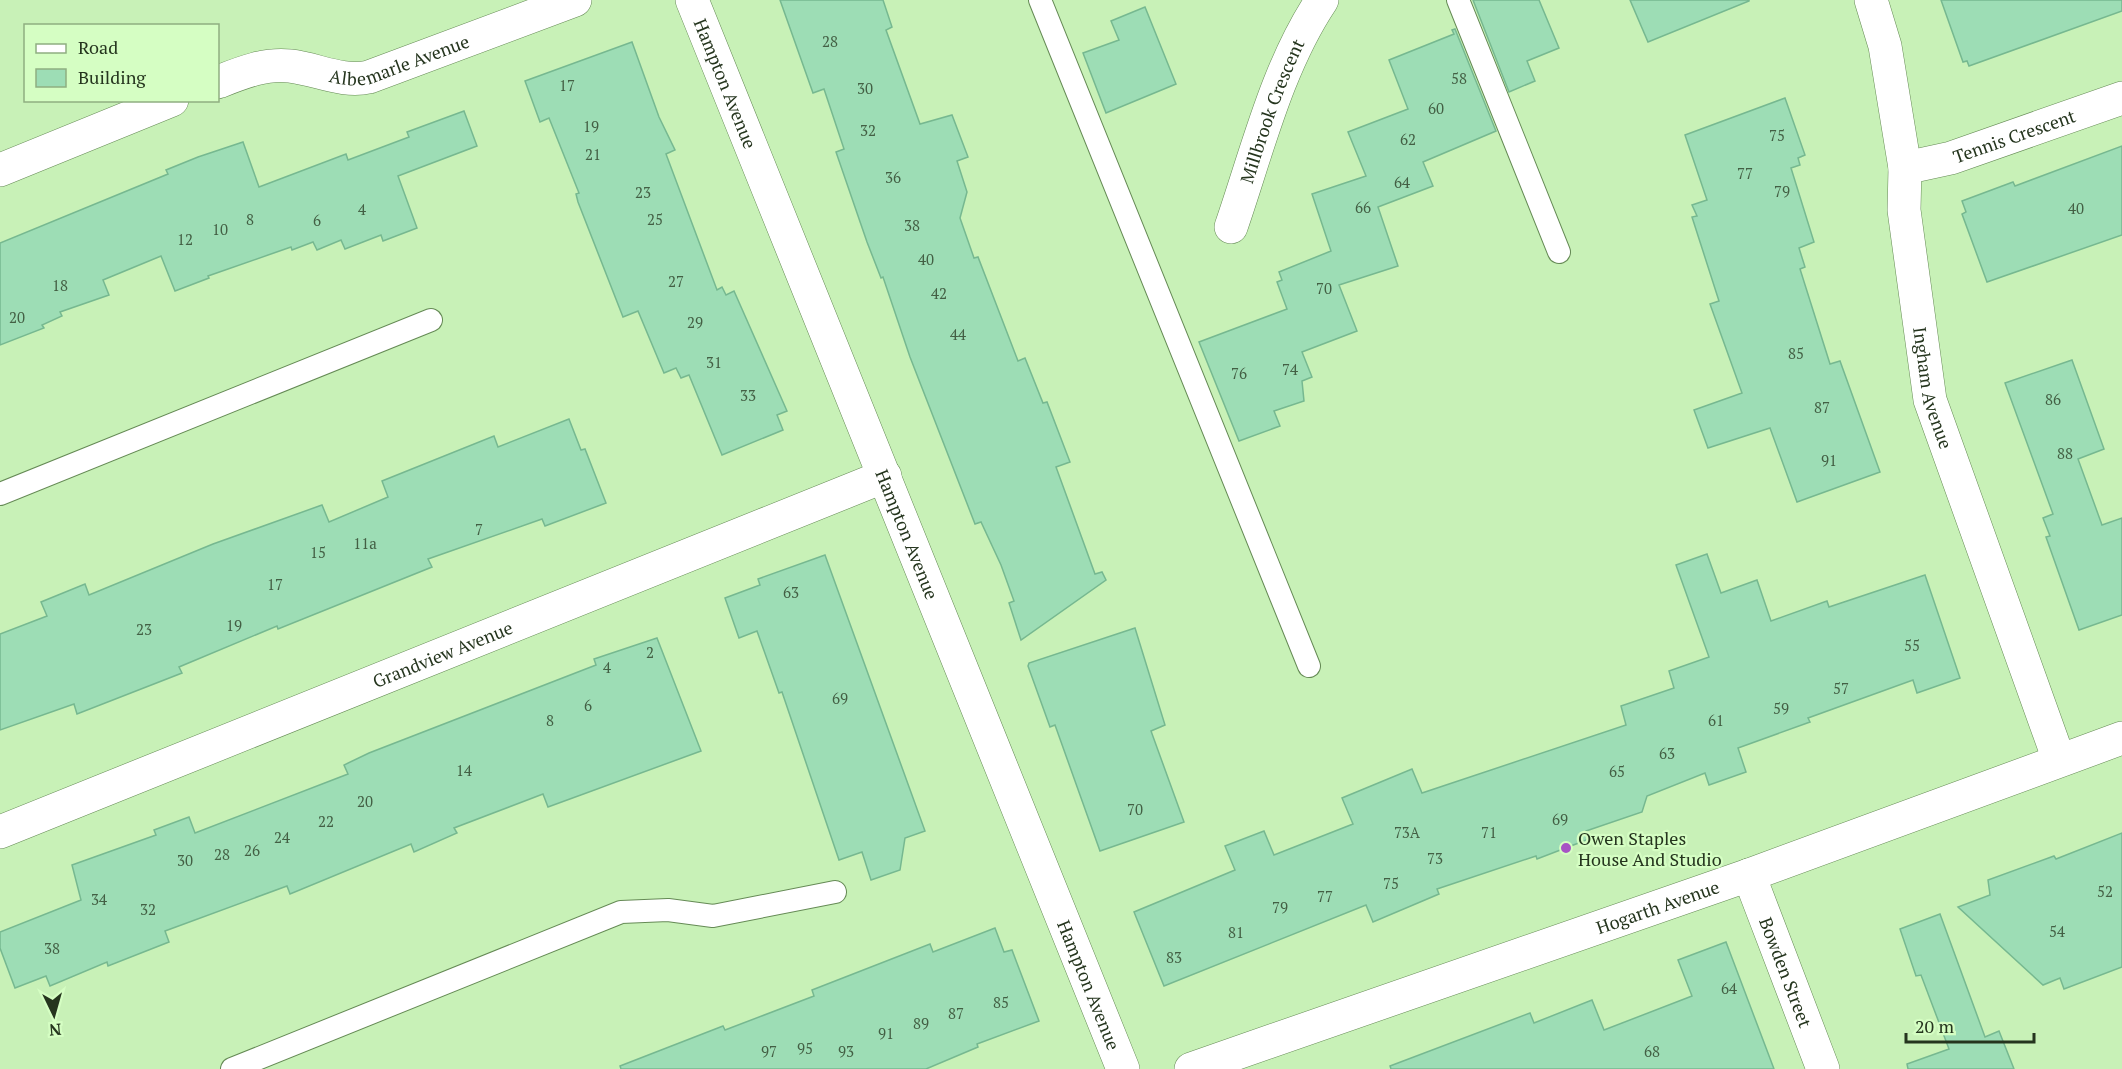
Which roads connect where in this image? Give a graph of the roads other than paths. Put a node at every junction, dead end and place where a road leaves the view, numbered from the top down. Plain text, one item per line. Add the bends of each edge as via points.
1 (575, 0) edge
2 (692, 0) edge
3 (1040, 0) edge
4 (1322, 0) edge
5 (1458, 0) edge
6 (1871, 0) edge
7 (219, 82) edge
8 (2122, 98) edge
9 (167, 102) edge
10 (1905, 168) junction
11 (0, 170) edge
12 (1232, 227) dead end
13 (1558, 252) dead end
14 (431, 320) dead end
15 (885, 476) junction
16 (0, 494) edge
17 (1309, 666) dead end
18 (2122, 738) edge
19 (2059, 760) junction
20 (0, 831) edge
21 (1749, 874) junction
22 (835, 892) dead end
23 (232, 1069) edge
24 (1123, 1069) edge
25 (1191, 1069) edge
26 (1823, 1069) edge

1 - 7 street, Albemarle Avenue via 357,80 290,66 267,66
2 - 15 street, Hampton Avenue
3 - 17 lane
4 - 12 street, Millbrook Crescent via 1308,21 1279,88
5 - 13 lane
6 - 10 street, Ingham Avenue via 1884,46
8 - 10 street, Tennis Crescent via 1951,158
9 - 11 street
10 - 19 street, Ingham Avenue via 1904,210 1930,400
14 - 16 lane
15 - 20 street, Grandview Avenue
15 - 24 street, Hampton Avenue
18 - 19 street, Hogarth Avenue
19 - 21 street, Hogarth Avenue
21 - 25 street, Hogarth Avenue
21 - 26 street, Bowden Street
22 - 23 lane via 713,916 668,910 621,912

